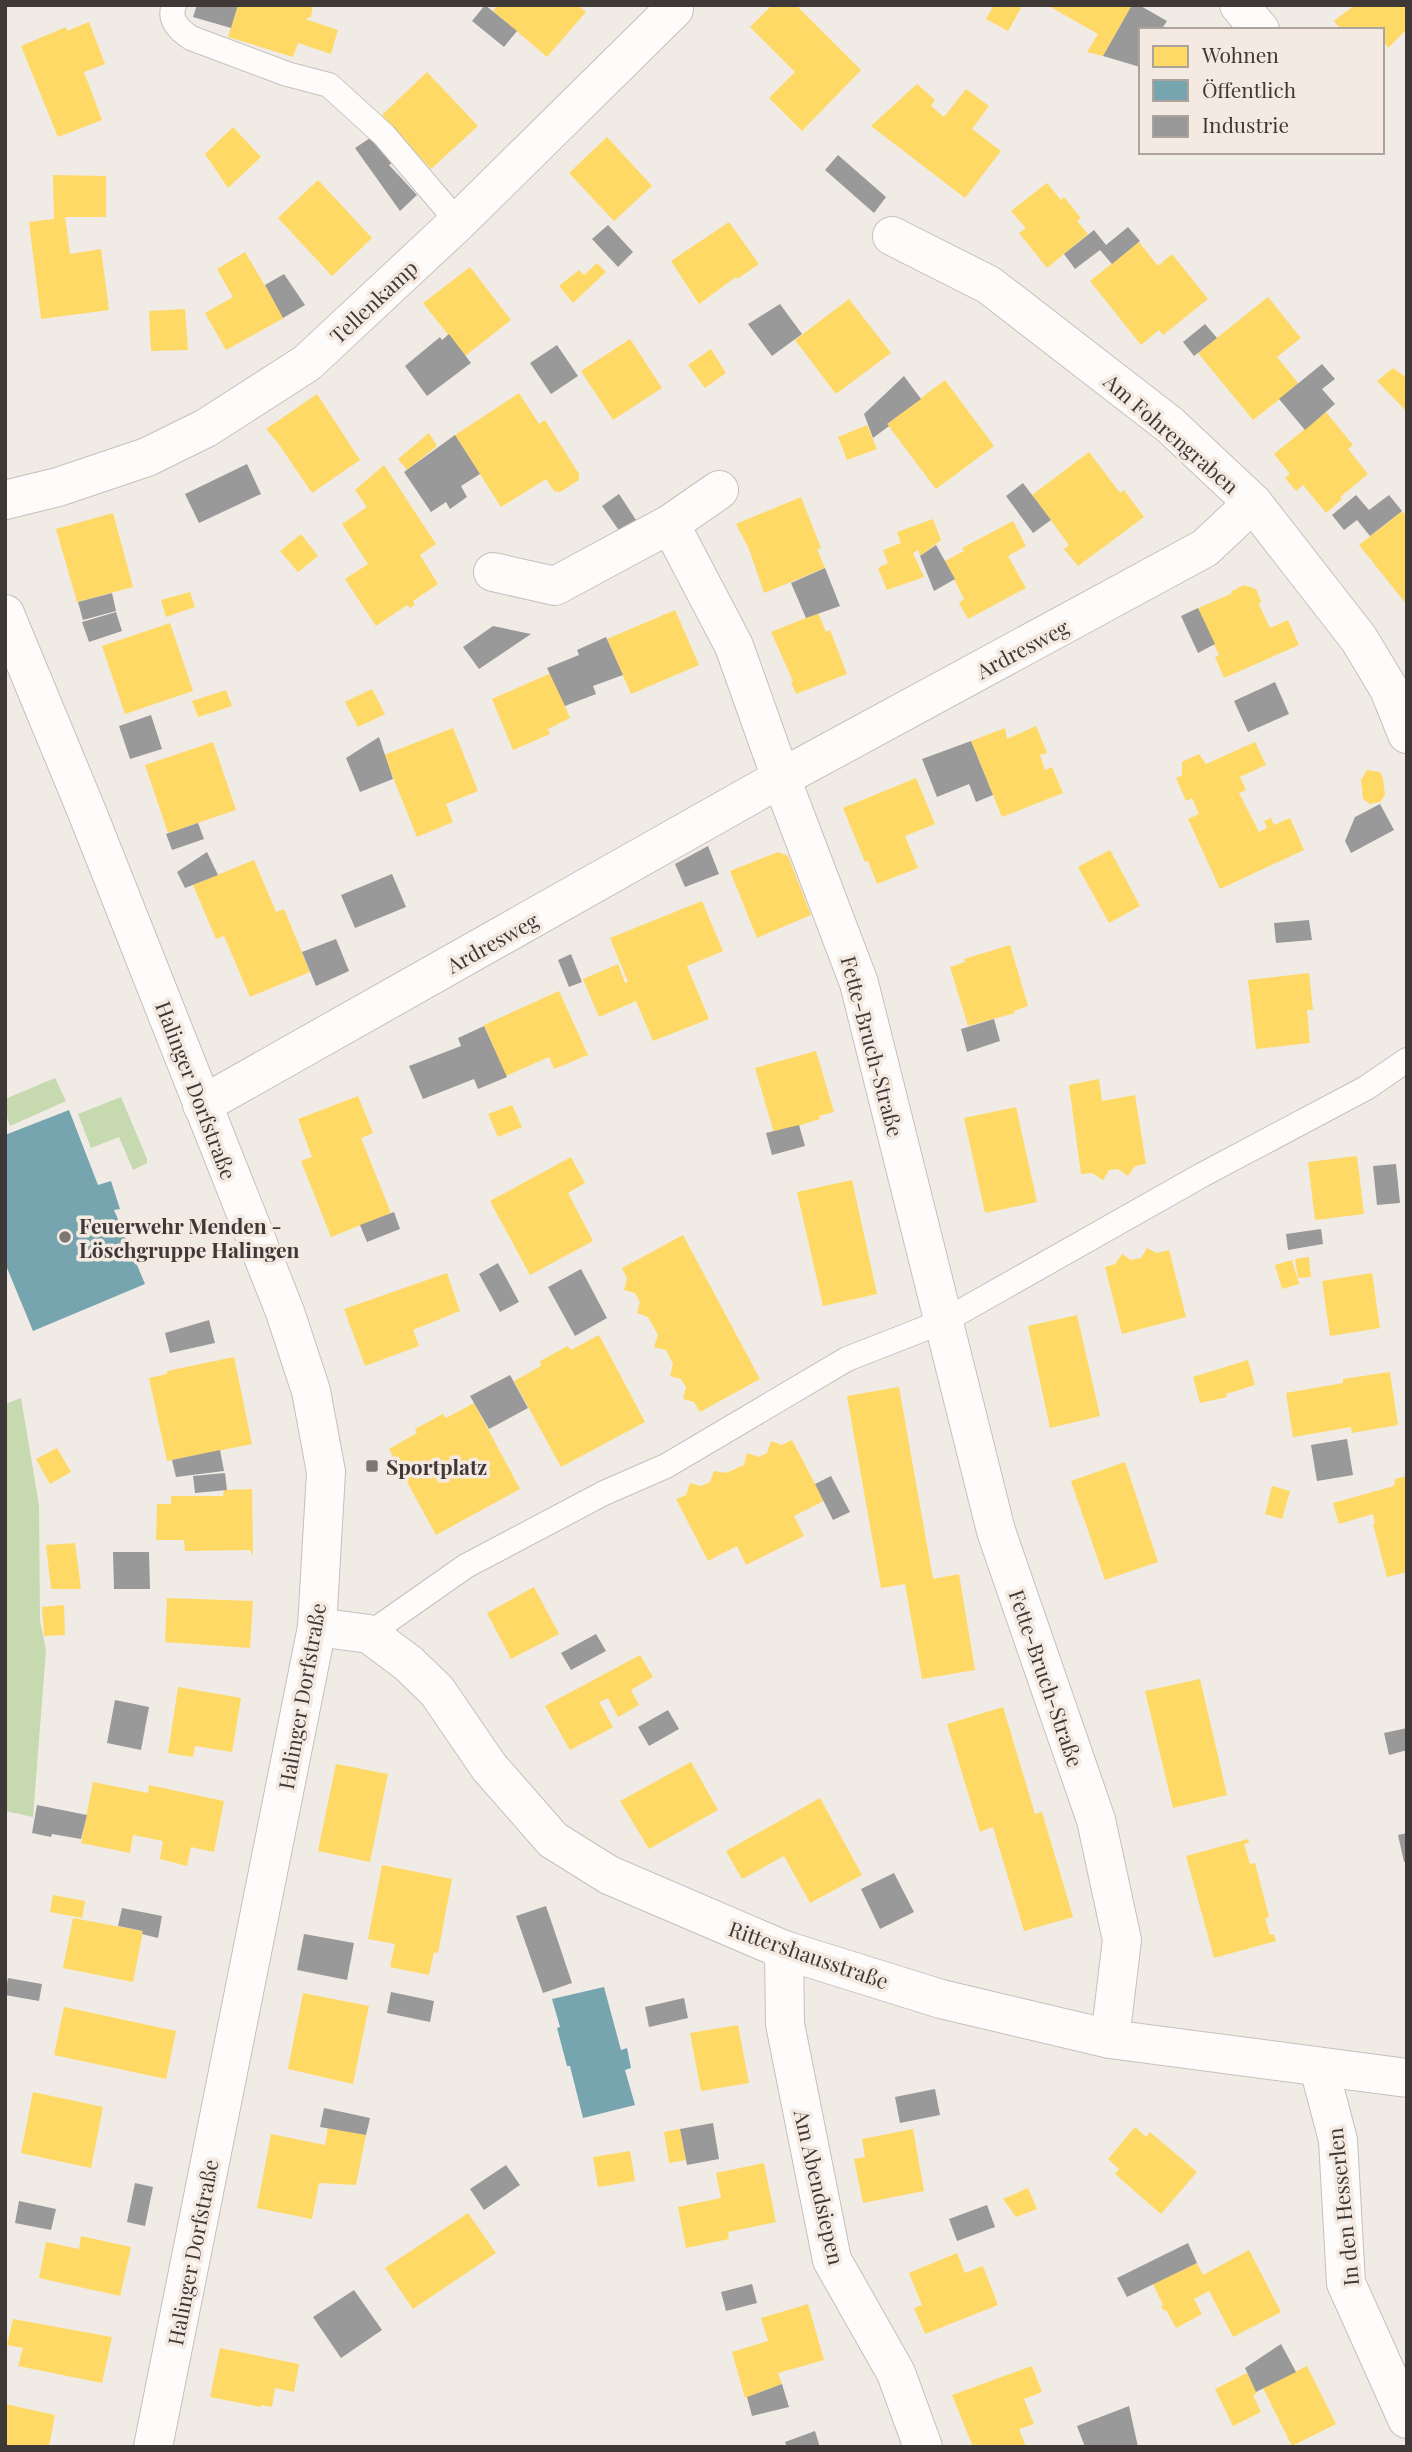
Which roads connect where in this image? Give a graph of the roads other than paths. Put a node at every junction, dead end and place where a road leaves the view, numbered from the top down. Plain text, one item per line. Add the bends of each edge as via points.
1 (174, 5) edge
2 (670, 5) edge
3 (1239, 5) edge
4 (1258, 28) edge
5 (458, 222) junction
6 (892, 236) dead end
7 (719, 490) dead end
8 (5, 500) edge
9 (1253, 503) junction
10 (670, 524) junction
11 (493, 572) dead end
12 (5, 614) edge
13 (1407, 734) edge
14 (781, 778) junction
15 (1407, 1060) edge
16 (202, 1105) junction
17 (944, 1321) junction
18 (317, 1627) junction
19 (369, 1634) junction
20 (784, 1950) junction
21 (1111, 2039) junction
22 (1319, 2068) junction
23 (1407, 2078) edge
24 (1407, 2419) edge
25 (153, 2447) edge
26 (923, 2447) edge

1 - 5 lane via 174,23 191,38 329,85 384,135
2 - 5 street, Tellenkamp via 674,9
3 - 4 street
5 - 8 street, Tellenkamp via 307,363 206,428 147,457
6 - 9 street, Am Fohrengraben via 989,285 1170,425
7 - 10 street
9 - 13 street, Am Fohrengraben via 1359,639 1389,689
9 - 14 street, Ardresweg via 1205,548
10 - 11 street via 555,586
10 - 14 street via 734,646
12 - 16 street, Halinger Dorfstraße
14 - 16 street, Ardresweg
14 - 17 street, Fette-Bruch-Straße via 859,983
15 - 17 lane via 1366,1088
16 - 18 street, Halinger Dorfstraße via 311,1391 326,1472
17 - 19 lane via 847,1359 666,1466 604,1493 466,1566
17 - 21 street, Fette-Bruch-Straße via 996,1531 1096,1820 1122,1940
18 - 19 street, Rittershausstraße
18 - 25 street, Halinger Dorfstraße
19 - 20 street, Rittershausstraße via 437,1691 488,1767 553,1840 608,1875
20 - 21 street, Rittershausstraße via 941,1999
20 - 26 street, Am Abendsiepen via 785,2024 832,2260 896,2374
21 - 22 street, Rittershausstraße
22 - 23 street, Rittershausstraße
22 - 24 street, In den Hesserlen via 1338,2140 1346,2283

